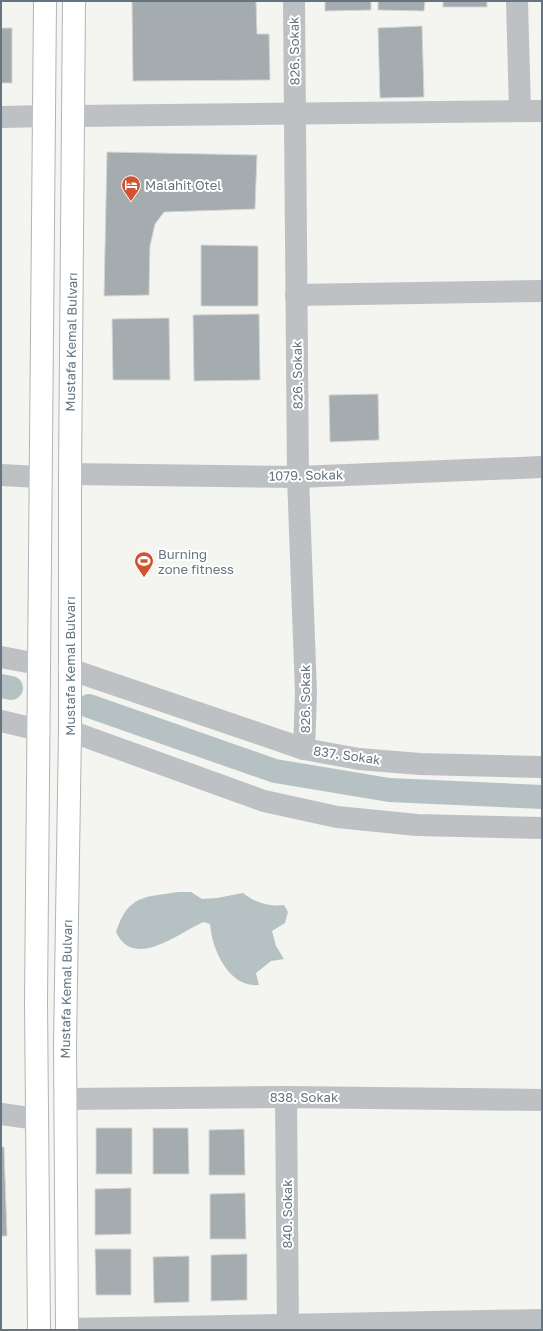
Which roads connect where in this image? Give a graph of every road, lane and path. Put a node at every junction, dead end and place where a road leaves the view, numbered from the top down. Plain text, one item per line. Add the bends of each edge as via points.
1 (45, 1) edge
2 (74, 1) edge
3 (294, 1) edge
4 (517, 1) edge
5 (520, 111) junction
6 (542, 111) edge
7 (295, 115) junction
8 (44, 116) junction
9 (74, 116) junction
10 (1, 117) edge
11 (542, 291) edge
12 (296, 295) junction
13 (542, 467) edge
14 (70, 474) junction
15 (1, 475) edge
16 (40, 477) junction
17 (298, 477) junction
18 (1, 657) edge
19 (38, 664) junction
20 (69, 669) junction
21 (1, 721) edge
22 (39, 730) junction
23 (70, 731) junction
24 (304, 749) junction
25 (542, 768) edge
26 (542, 828) edge
27 (286, 1097) junction
28 (65, 1099) junction
29 (542, 1100) edge
30 (1, 1114) edge
31 (37, 1119) junction
32 (542, 1320) edge
33 (288, 1328) edge
34 (38, 1330) edge
35 (67, 1330) edge

1 - 8 main road
2 - 9 main road, Mustafa Kemal Bulvarı
3 - 7 street, 826. Sokak
4 - 5 street
5 - 6 street
5 - 7 street
7 - 9 street
7 - 12 street, 826. Sokak
8 - 10 street
8 - 16 main road
9 - 14 main road, Mustafa Kemal Bulvarı
11 - 12 street
12 - 17 street, 826. Sokak
13 - 17 street, 1079. Sokak
14 - 17 street, 1079. Sokak
14 - 20 main road, Mustafa Kemal Bulvarı
15 - 16 street
16 - 19 main road
17 - 24 street, 826. Sokak via 306,693
18 - 19 street
19 - 22 main road
20 - 23 main road, Mustafa Kemal Bulvarı
20 - 24 street, 837. Sokak
21 - 22 street
22 - 31 main road
23 - 26 street via 264,800 337,817 417,825
23 - 28 main road, Mustafa Kemal Bulvarı
24 - 25 street, 837. Sokak via 359,759 420,764
27 - 28 street, 838. Sokak
27 - 29 street, 838. Sokak
27 - 33 street, 840. Sokak
28 - 35 main road, Mustafa Kemal Bulvarı
30 - 31 street
31 - 34 main road
32 - 33 street
33 - 35 street

